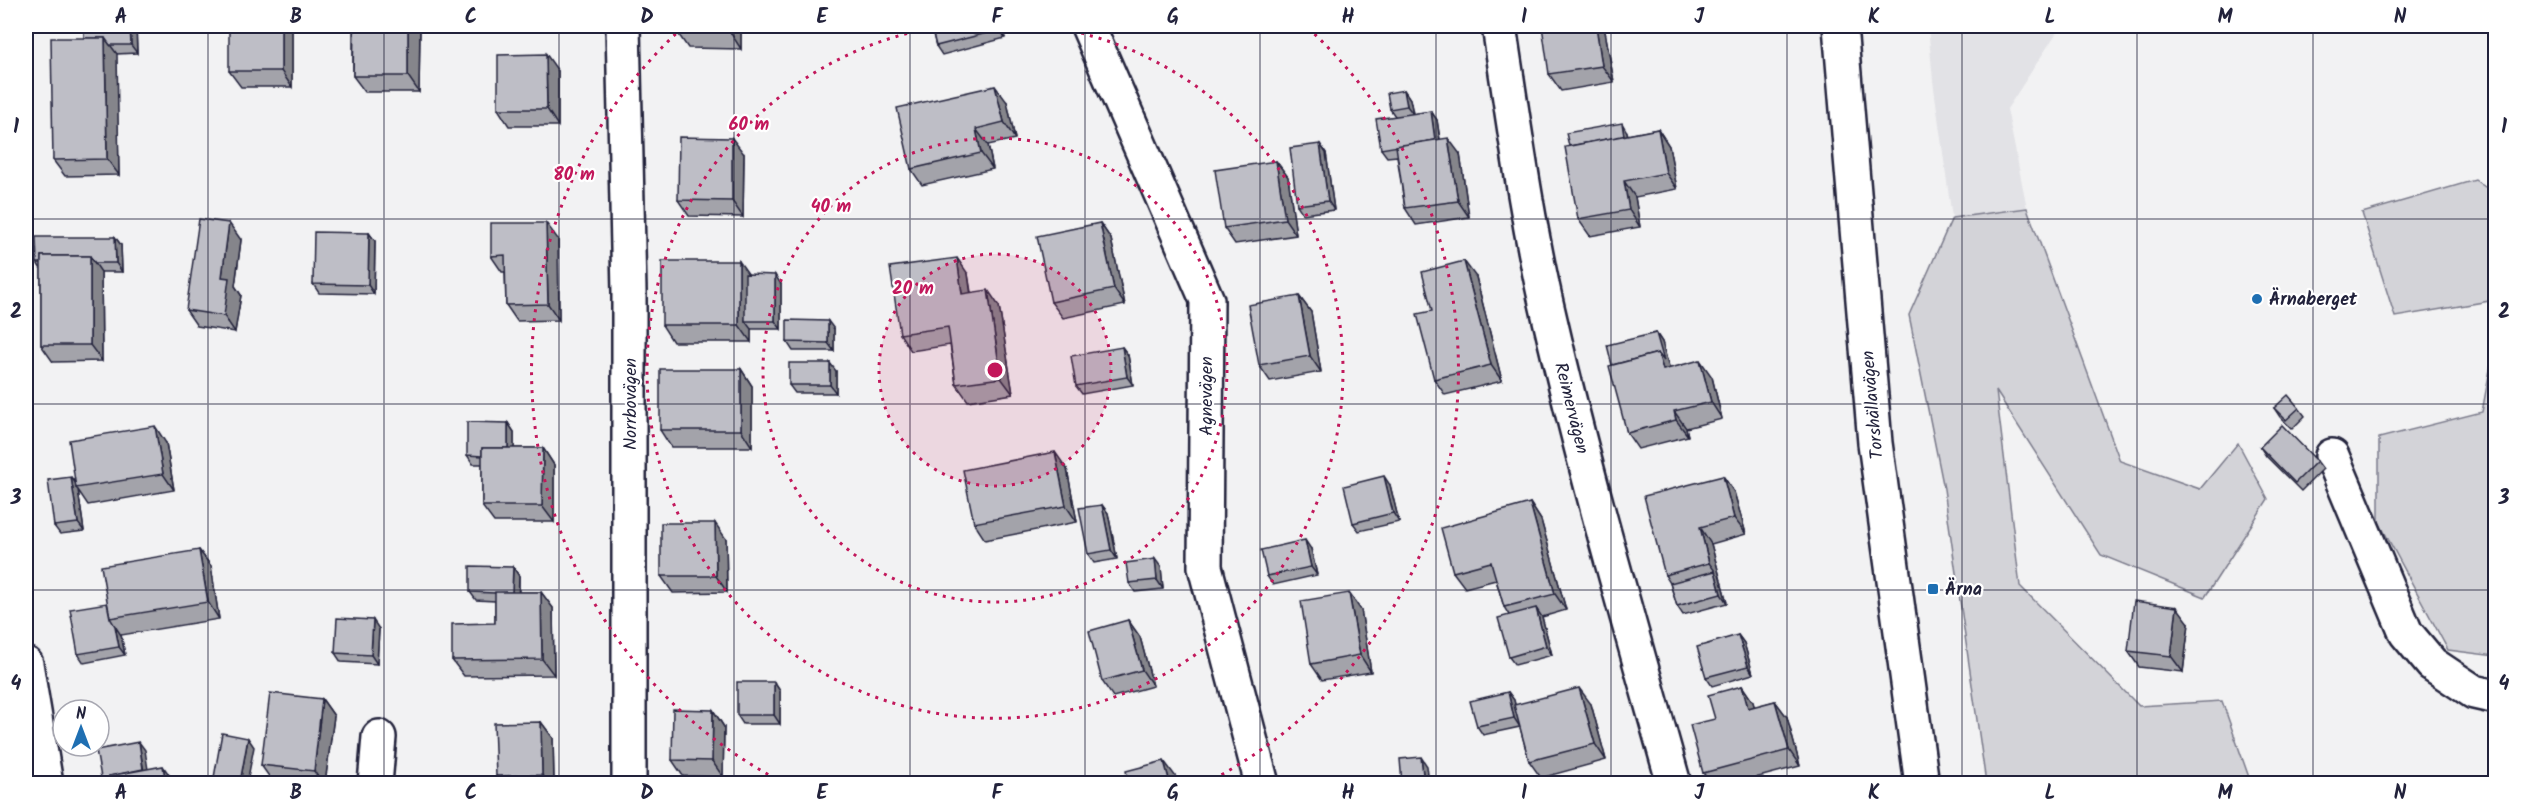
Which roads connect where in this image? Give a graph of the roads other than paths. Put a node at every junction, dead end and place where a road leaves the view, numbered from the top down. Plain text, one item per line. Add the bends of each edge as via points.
1 (623, 26) edge
2 (1088, 26) edge
3 (1499, 26) edge
4 (1840, 26) edge
5 (2332, 456) dead end
6 (26, 664) edge
7 (2496, 697) edge
8 (379, 737) dead end
9 (46, 783) edge
10 (375, 783) edge
11 (629, 783) edge
12 (1262, 783) edge
13 (1674, 783) edge
14 (1922, 783) edge

1 - 11 street, Norrbovägen via 629,292
2 - 12 street, Agnevägen via 1207,300 1205,567
3 - 13 street, Reimervägen via 1550,319 1616,578
4 - 14 street, Torshällavägen via 1875,443
5 - 7 street via 2406,633 2432,664 2474,692
6 - 9 street
8 - 10 street

